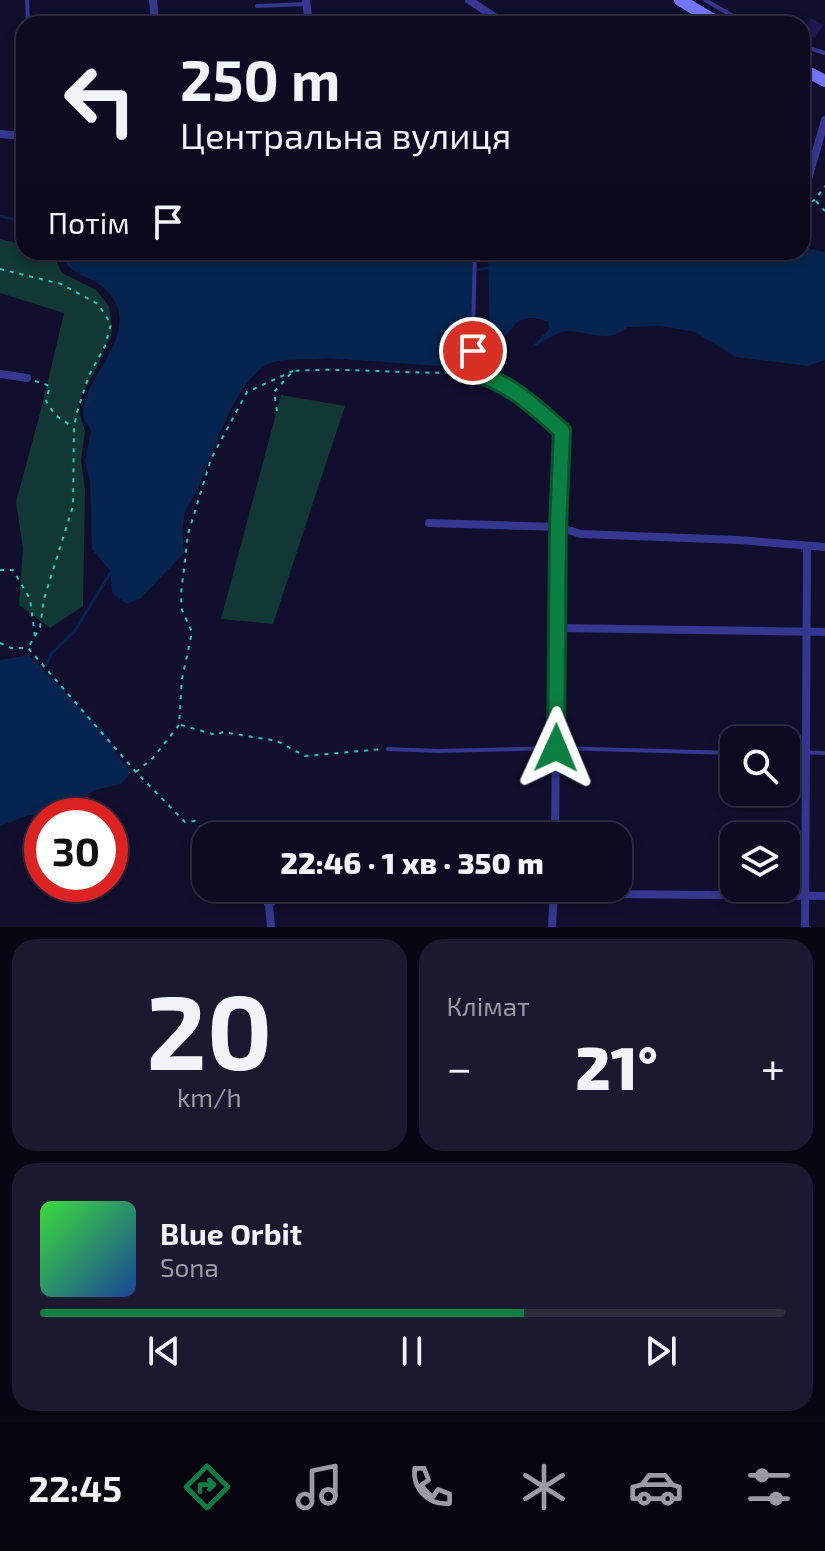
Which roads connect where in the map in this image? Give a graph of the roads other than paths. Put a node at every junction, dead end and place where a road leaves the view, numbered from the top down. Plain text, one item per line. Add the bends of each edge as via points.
1 (469, 0) edge
2 (680, 0) edge
3 (705, 0) edge
4 (306, 2) edge
5 (257, 6) dead end
6 (493, 16) edge
7 (707, 16) edge
8 (733, 16) edge
9 (825, 120) edge
10 (810, 172) edge
11 (475, 260) edge
12 (0, 374) edge
13 (27, 378) road end
14 (429, 523) dead end
15 (558, 527) junction
16 (807, 546) junction
17 (825, 547) edge
18 (558, 628) junction
19 (807, 631) junction
20 (825, 632) edge
21 (556, 748) junction
22 (388, 749) road end
23 (800, 752) edge
24 (806, 752) junction
25 (720, 753) edge
26 (825, 753) edge
27 (555, 822) edge
28 (632, 893) edge
29 (804, 896) junction
30 (825, 896) edge
31 (267, 902) edge
32 (271, 902) edge
33 (553, 902) edge
34 (269, 905) junction
35 (271, 927) edge
36 (552, 927) edge
37 (805, 927) edge

1 - 6 street
2 - 7 street
3 - 8 lane
4 - 5 lane
9 - 10 street
11 - 15 lane via 472,372 525,397 562,431
12 - 13 street
14 - 15 street
15 - 16 street via 581,534
15 - 18 street
16 - 17 street
16 - 19 street
18 - 19 street
18 - 21 street
19 - 20 street
19 - 24 street
21 - 22 lane
21 - 25 lane
21 - 27 street
23 - 24 lane
24 - 26 lane
24 - 29 street
28 - 29 street
29 - 30 street
29 - 37 street
31 - 34 street
32 - 34 street
33 - 36 street
34 - 35 street

